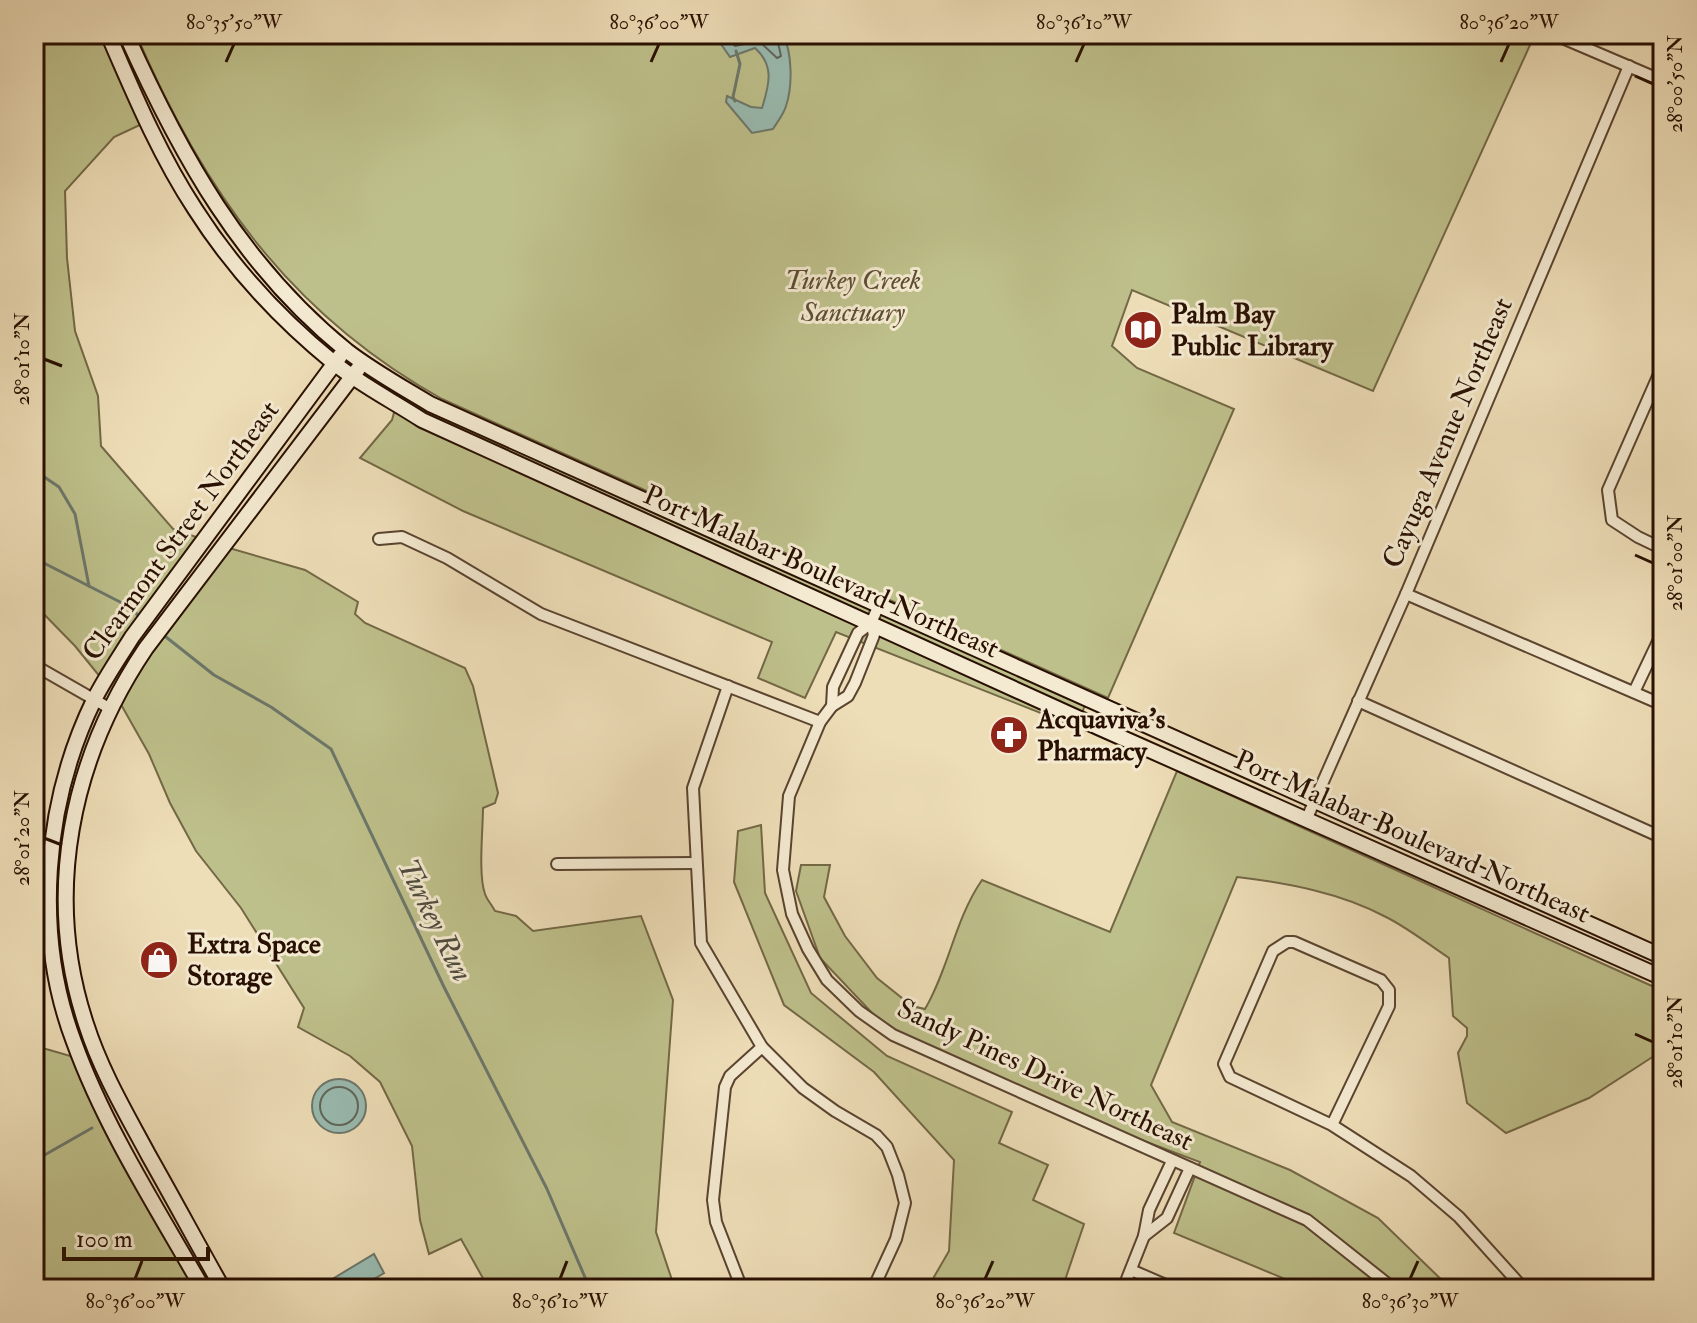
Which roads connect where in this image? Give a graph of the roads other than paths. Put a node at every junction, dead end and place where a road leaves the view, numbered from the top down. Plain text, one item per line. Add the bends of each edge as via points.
1 (108, 34) edge
2 (126, 34) edge
3 (1553, 34) edge
4 (1629, 66) junction
5 (1663, 81) edge
6 (213, 202) junction
7 (195, 211) junction
8 (280, 289) junction
9 (266, 300) junction
10 (345, 349) junction
11 (363, 363) junction
12 (335, 364) junction
13 (1663, 365) edge
14 (352, 376) junction
15 (1659, 388) edge
16 (379, 539) dead end
17 (1663, 549) edge
18 (1406, 594) junction
19 (879, 605) junction
20 (871, 623) junction
21 (1663, 631) edge
22 (34, 665) edge
23 (728, 686) junction
24 (1634, 692) junction
25 (94, 700) junction
26 (1358, 701) junction
27 (1663, 705) edge
28 (832, 706) junction
29 (109, 708) junction
30 (820, 722) junction
31 (1185, 744) junction
32 (1178, 762) junction
33 (1315, 800) junction
34 (1307, 818) junction
35 (1663, 838) edge
36 (696, 863) junction
37 (557, 864) dead end
38 (1663, 957) edge
39 (1663, 978) edge
40 (762, 1047) junction
41 (1332, 1125) junction
42 (1172, 1161) junction
43 (1190, 1168) junction
44 (1154, 1199) junction
45 (1172, 1207) junction
46 (1144, 1236) junction
47 (1131, 1270) junction
48 (203, 1289) edge
49 (223, 1289) edge
50 (742, 1289) edge
51 (873, 1289) edge
52 (1123, 1289) edge
53 (1175, 1289) edge
54 (1394, 1289) edge
55 (1524, 1289) edge

1 - 7 street, Port Malabar Boulevard Northeast via 163,155
2 - 6 street, Port Malabar Boulevard Northeast
3 - 4 street
4 - 5 street
4 - 18 street, Cayuga Avenue Northeast
6 - 7 street
6 - 8 street, Port Malabar Boulevard Northeast
7 - 9 street, Port Malabar Boulevard Northeast
8 - 9 street
8 - 10 street, Port Malabar Boulevard Northeast
9 - 12 street, Port Malabar Boulevard Northeast
10 - 11 street, Port Malabar Boulevard Northeast
10 - 12 street, Clearmont Street Northeast
11 - 14 street, Clearmont Street Northeast
11 - 19 street, Port Malabar Boulevard Northeast via 430,404
12 - 14 street, Port Malabar Boulevard Northeast
12 - 25 street, Clearmont Street Northeast via 132,637
13 - 15 street
14 - 20 street, Port Malabar Boulevard Northeast via 422,420
14 - 29 street, Clearmont Street Northeast via 146,648
15 - 17 street via 1608,490 1612,520
16 - 23 street via 402,537 541,614
18 - 24 street
18 - 26 street, Cayuga Avenue Northeast
19 - 20 street, Sandy Pines Drive Northeast
19 - 31 street, Port Malabar Boulevard Northeast
20 - 28 street, Sandy Pines Drive Northeast via 858,633 833,687
20 - 28 street via 874,635 852,689
20 - 32 street, Port Malabar Boulevard Northeast
21 - 24 street
22 - 25 street
23 - 30 street
23 - 36 street via 693,788
24 - 27 street
25 - 29 street
25 - 48 street, Clearmont Street Northeast via 54,832 50,942 73,1040 97,1098
26 - 33 street, Cayuga Avenue Northeast
26 - 35 street
28 - 30 street, Sandy Pines Drive Northeast
29 - 49 street, Clearmont Street Northeast via 69,835 66,901 76,988 110,1085
30 - 42 street, Sandy Pines Drive Northeast via 789,796 783,870 792,914 827,980 893,1035
31 - 32 street
31 - 33 street, Port Malabar Boulevard Northeast
32 - 34 street, Port Malabar Boulevard Northeast
33 - 34 street, Cayuga Avenue Northeast
33 - 38 street, Port Malabar Boulevard Northeast
34 - 39 street, Port Malabar Boulevard Northeast
36 - 37 street
36 - 40 street via 701,943
40 - 50 street via 725,1087 713,1200
40 - 51 street via 803,1088 887,1147 905,1203 896,1239
41 - 41 street via 1235,1080 1224,1064 1273,951 1287,942 1381,980 1389,990 1389,1006
41 - 55 street via 1411,1176 1459,1217
42 - 43 street, Sandy Pines Drive Northeast
42 - 44 street
43 - 45 street
43 - 54 street, Sandy Pines Drive Northeast via 1307,1220
44 - 45 street
44 - 46 street
45 - 46 street via 1167,1218
46 - 47 street
47 - 52 street
47 - 53 street

